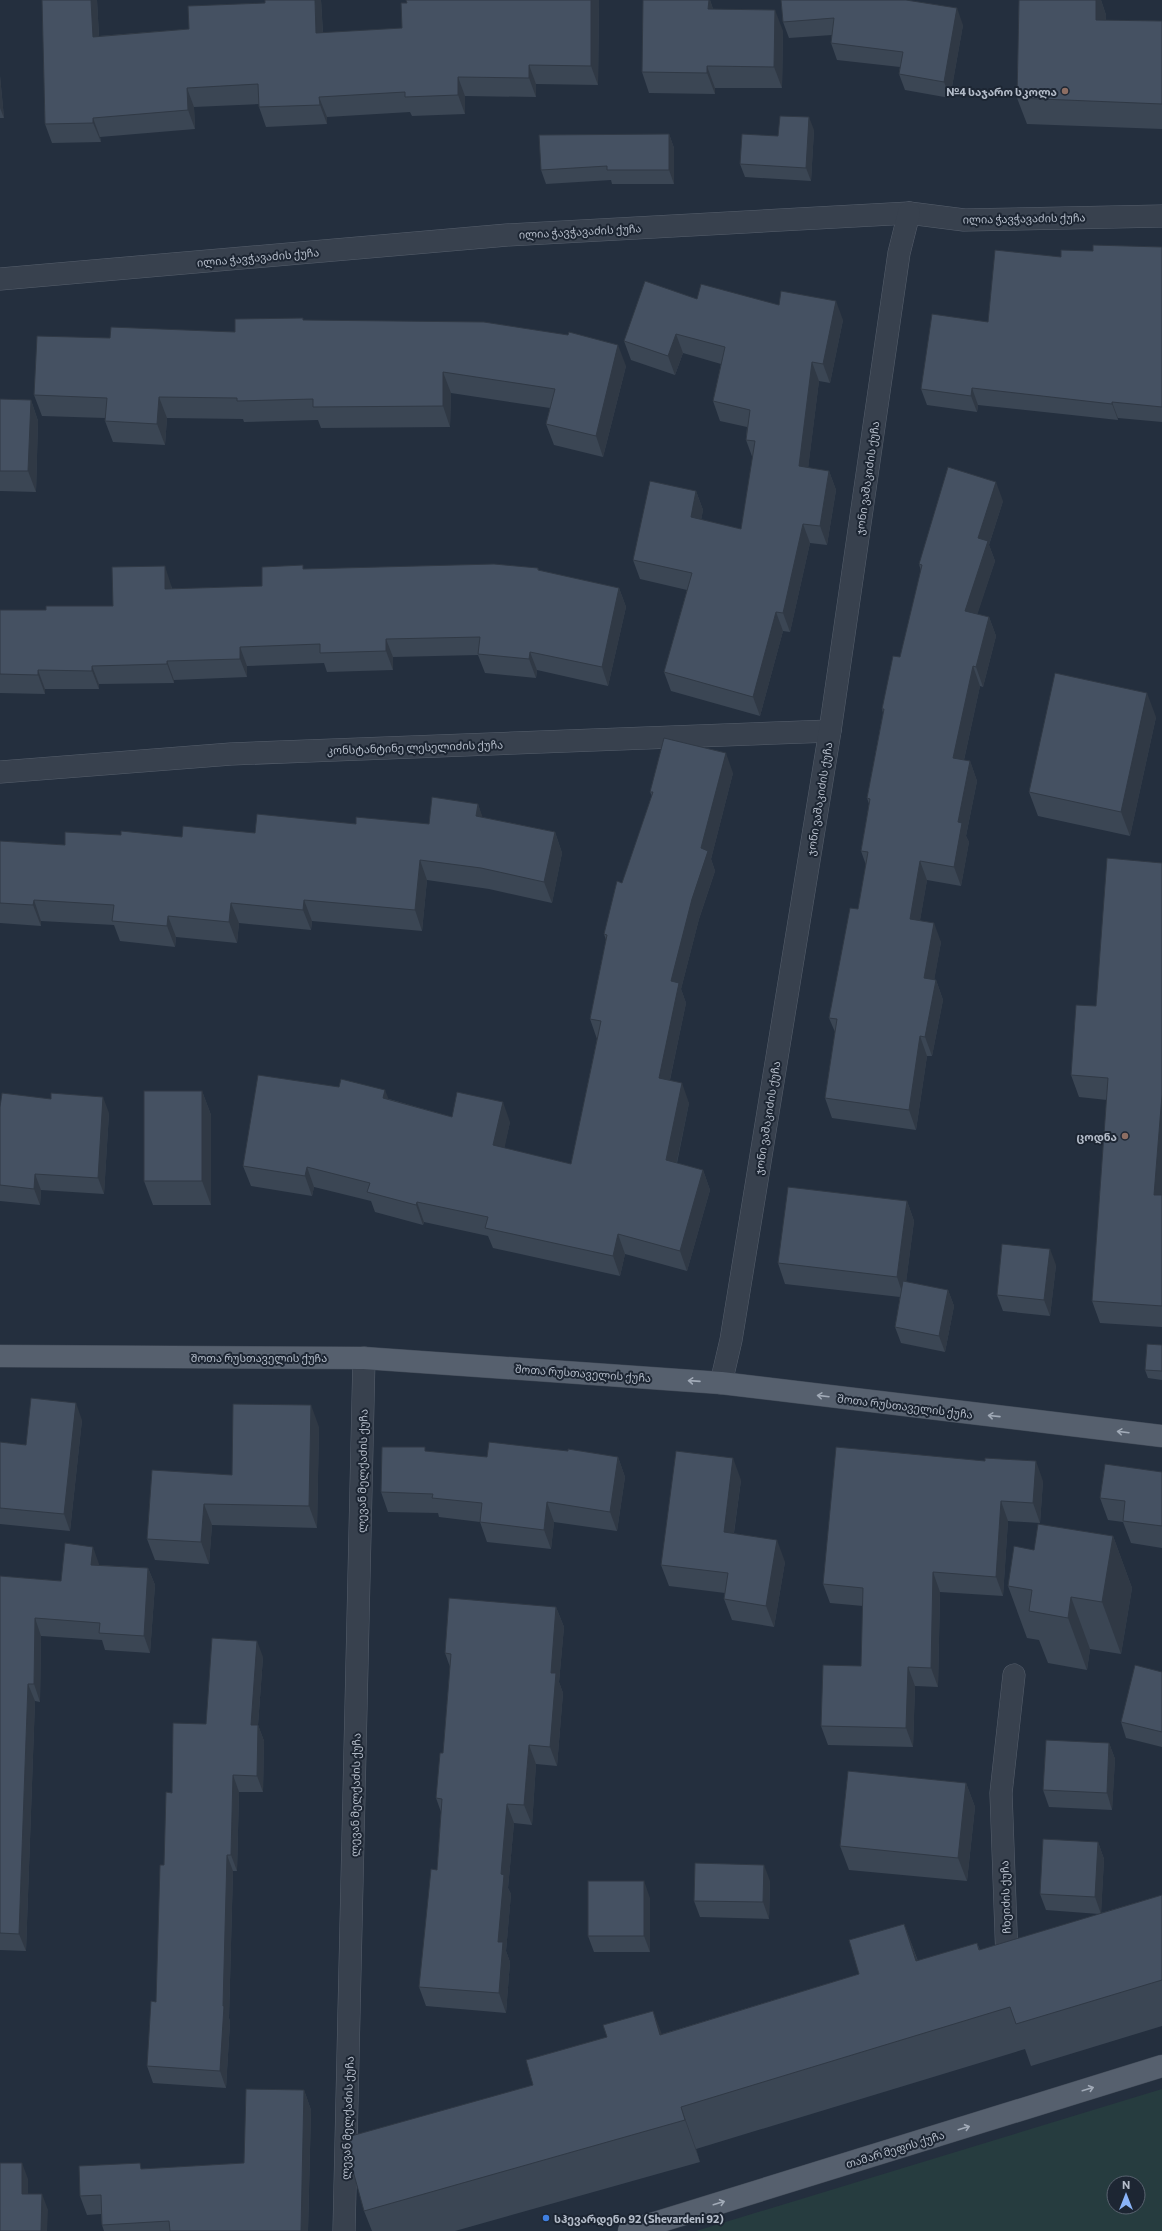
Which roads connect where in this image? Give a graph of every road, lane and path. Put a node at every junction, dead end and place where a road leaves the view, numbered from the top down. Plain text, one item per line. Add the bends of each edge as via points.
1 (908, 213) junction
2 (1162, 216) edge
3 (0, 279) edge
4 (830, 731) junction
5 (0, 772) edge
6 (0, 1356) edge
7 (364, 1358) junction
8 (721, 1383) junction
9 (1162, 1436) edge
10 (1014, 1675) dead end
11 (1036, 1952) edge
12 (1162, 2066) edge
13 (344, 2231) edge
14 (629, 2231) edge

1 - 2 street, ილია ჭავჭავაძის ქუჩა via 964,220
1 - 3 street, ილია ჭავჭავაძის ქუჩა via 507,235
1 - 4 street, ჯონი ვაშაკიძის ქუჩა via 899,253
4 - 5 street, კონსტანტინე ლესელიძის ქუჩა via 231,754
4 - 8 street, ჯონი ვაშაკიძის ქუჩა via 731,1340
6 - 7 main road, შოთა რუსთაველის ქუჩა
8 -> 7 main road, შოთა რუსთაველის ქუჩა
7 - 13 street, ლევან მელქაძის ქუჩა
9 -> 8 main road, შოთა რუსთაველის ქუჩა
10 - 11 street, ჩხეიძის ქუჩა via 1002,1793 1007,1960
14 -> 12 main road, თამარ მეფის ქუჩა

